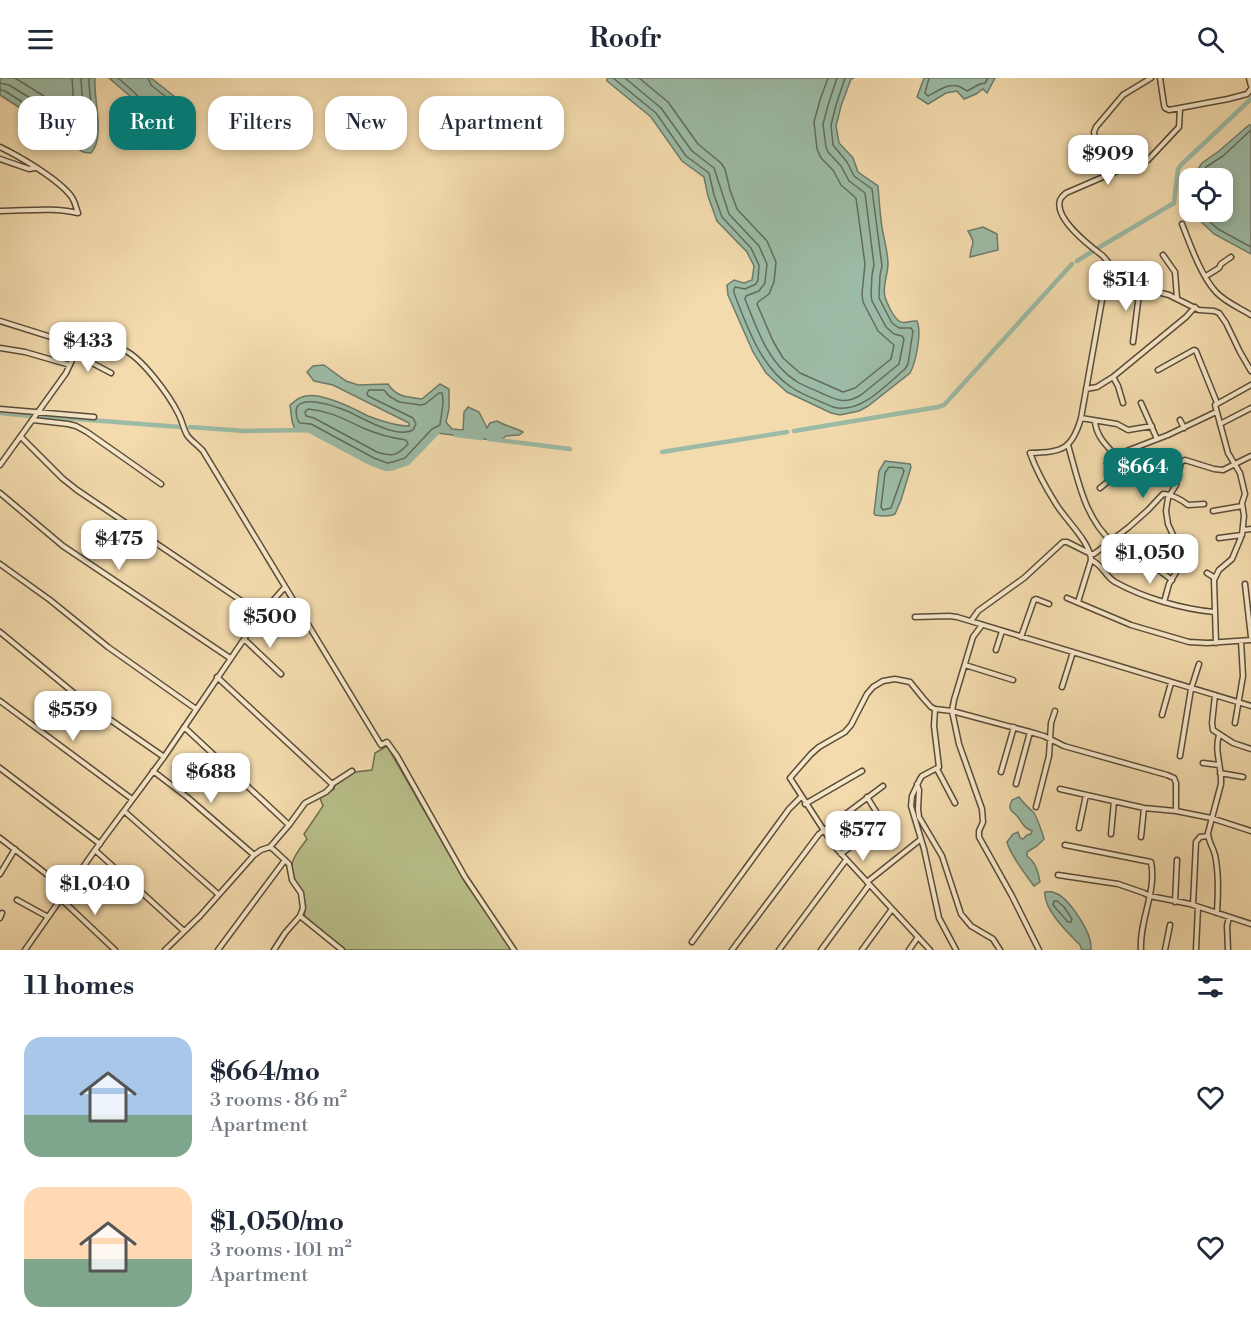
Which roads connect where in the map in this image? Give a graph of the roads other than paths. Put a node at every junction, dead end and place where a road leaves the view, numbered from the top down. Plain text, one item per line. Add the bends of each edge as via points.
1 (1151, 78) edge
2 (1160, 78) edge
3 (1249, 78) edge
4 (1251, 88) edge
5 (1180, 109) junction
6 (0, 147) edge
7 (0, 159) edge
8 (35, 168) junction
9 (1106, 175) junction
10 (0, 211) edge
11 (1182, 224) dead end
12 (1163, 255) dead end
13 (1231, 256) dead end
14 (1110, 269) junction
15 (1135, 271) dead end
16 (1206, 276) junction
17 (1122, 277) junction
18 (1142, 288) junction
19 (1177, 298) junction
20 (1195, 308) junction
21 (1251, 315) edge
22 (0, 321) edge
23 (1133, 342) dead end
24 (0, 348) edge
25 (79, 349) junction
26 (75, 354) junction
27 (70, 365) junction
28 (1158, 370) dead end
29 (1251, 371) edge
30 (111, 373) dead end
31 (1113, 377) junction
32 (1251, 385) edge
33 (1086, 389) junction
34 (1123, 403) dead end
35 (1141, 403) dead end
36 (1217, 403) junction
37 (1251, 408) edge
38 (0, 410) edge
39 (38, 412) junction
40 (1216, 412) junction
41 (94, 417) dead end
42 (1081, 417) junction
43 (33, 420) junction
44 (1095, 420) junction
45 (1180, 420) dead end
46 (1220, 424) junction
47 (1152, 426) junction
48 (1184, 428) junction
49 (21, 437) junction
50 (1157, 439) junction
51 (1068, 445) junction
52 (1115, 456) junction
53 (1251, 456) edge
54 (1180, 462) junction
55 (1234, 464) junction
56 (0, 465) edge
57 (1150, 465) dead end
58 (161, 484) dead end
59 (1100, 488) dead end
60 (0, 493) edge
61 (1170, 494) junction
62 (1204, 504) dead end
63 (1242, 506) junction
64 (1213, 511) dead end
65 (1251, 529) edge
66 (1242, 533) junction
67 (1175, 537) junction
68 (1191, 538) dead end
69 (1219, 538) dead end
70 (1111, 541) junction
71 (1178, 544) junction
72 (1091, 557) junction
73 (1145, 560) junction
74 (0, 564) edge
75 (1207, 573) dead end
76 (1215, 578) junction
77 (1172, 580) junction
78 (1245, 584) dead end
79 (285, 587) junction
80 (1067, 598) dead end
81 (1078, 602) junction
82 (1164, 602) junction
83 (1049, 604) dead end
84 (1214, 612) junction
85 (261, 614) junction
86 (915, 617) dead end
87 (971, 621) junction
88 (982, 625) junction
89 (1002, 631) junction
90 (0, 632) edge
91 (1021, 637) junction
92 (1251, 638) edge
93 (244, 639) junction
94 (1241, 641) junction
95 (1216, 643) junction
96 (996, 650) dead end
97 (1072, 652) junction
98 (230, 658) junction
99 (1199, 663) dead end
100 (966, 665) junction
101 (281, 674) dead end
102 (1251, 675) edge
103 (1243, 676) junction
104 (217, 677) junction
105 (1013, 680) dead end
106 (1171, 683) junction
107 (1062, 687) dead end
108 (1191, 689) junction
109 (1215, 695) junction
110 (0, 701) edge
111 (1238, 702) junction
112 (1251, 706) edge
113 (196, 709) junction
114 (935, 709) junction
115 (952, 711) junction
116 (1055, 711) dead end
117 (1162, 715) dead end
118 (1235, 723) dead end
119 (184, 727) junction
120 (1014, 727) junction
121 (1030, 732) junction
122 (1219, 735) junction
123 (1051, 740) junction
124 (1251, 749) edge
125 (164, 756) junction
126 (1180, 756) dead end
127 (1203, 762) dead end
128 (1219, 765) junction
129 (0, 768) edge
130 (936, 769) junction
131 (153, 771) junction
132 (352, 771) dead end
133 (862, 771) dead end
134 (1001, 772) dead end
135 (1220, 773) junction
136 (1243, 777) dead end
137 (332, 784) junction
138 (917, 784) junction
139 (1016, 784) dead end
140 (882, 786) dead end
141 (1060, 789) dead end
142 (1086, 795) junction
143 (801, 797) junction
144 (867, 797) junction
145 (132, 799) junction
146 (1114, 801) junction
147 (955, 803) dead end
148 (805, 804) junction
149 (1036, 807) dead end
150 (1144, 808) junction
151 (124, 811) junction
152 (1176, 811) junction
153 (1211, 818) junction
154 (289, 825) junction
155 (1079, 828) dead end
156 (822, 830) junction
157 (1251, 831) edge
158 (1111, 834) dead end
159 (1208, 836) junction
160 (1141, 837) dead end
161 (0, 838) edge
162 (921, 839) junction
163 (100, 844) junction
164 (1065, 845) dead end
165 (270, 847) junction
166 (15, 849) junction
167 (95, 850) junction
168 (841, 854) junction
169 (255, 855) junction
170 (285, 860) junction
171 (846, 860) junction
172 (1177, 860) dead end
173 (0, 874) edge
174 (1058, 875) dead end
175 (868, 884) junction
176 (67, 890) junction
177 (218, 894) junction
178 (1150, 896) junction
179 (61, 899) junction
180 (17, 900) dead end
181 (1175, 902) junction
182 (1196, 906) junction
183 (892, 909) junction
184 (1217, 913) junction
185 (300, 916) junction
186 (48, 917) junction
187 (1229, 917) junction
188 (1251, 924) edge
189 (1170, 925) dead end
190 (184, 932) junction
191 (918, 938) junction
192 (692, 942) dead end
193 (25, 950) edge
194 (115, 950) edge
195 (165, 950) edge
196 (218, 950) edge
197 (274, 950) edge
198 (342, 950) edge
199 (514, 950) edge
200 (732, 950) edge
201 (779, 950) edge
202 (821, 950) edge
203 (862, 950) edge
204 (909, 950) edge
205 (930, 950) edge
206 (956, 950) edge
207 (1000, 950) edge
208 (1039, 950) edge
209 (1141, 950) edge
210 (1165, 950) edge
211 (1196, 950) edge
212 (1228, 950) edge

1 - 9 street via 1123,95 1096,127 1095,138
2 - 5 street via 1165,108
3 - 4 street
4 - 5 street via 1247,94
5 - 9 street via 1179,127 1152,156 1143,163
6 - 8 street
7 - 8 street
8 - 10 street via 71,195 78,213
9 - 14 street via 1066,192 1059,203 1068,225 1103,256
11 - 16 street
12 - 19 street via 1175,272
13 - 16 street
14 - 17 street
14 - 33 street
15 - 17 street
16 - 21 street via 1219,295
17 - 18 street
18 - 19 street
18 - 23 street
19 - 20 street
20 - 29 street via 1219,313
20 - 31 street
22 - 25 street
24 - 27 street
25 - 26 street
25 - 79 street via 123,349 143,365 178,412 187,435 203,451
26 - 27 street
26 - 30 street
27 - 39 street
28 - 36 street via 1196,351
31 - 33 street
31 - 34 street
32 - 36 street
33 - 42 street
35 - 47 street
36 - 40 street
37 - 46 street
38 - 39 street
39 - 41 street
39 - 43 street
40 - 46 street
40 - 48 street
42 - 44 street
42 - 51 street
43 - 49 street
43 - 58 street via 76,426
44 - 47 street via 1128,430
44 - 52 street via 1100,437
45 - 48 street
46 - 55 street
47 - 50 street
48 - 50 street
49 - 56 street
49 - 85 street via 77,490
50 - 52 street
51 - 70 street via 1083,496
51 - 72 street via 1030,453 1055,502
52 - 59 street via 1107,462 1116,475
53 - 55 street
54 - 55 street via 1219,470
54 - 57 street via 1173,458
54 - 61 street via 1176,485
55 - 63 street via 1245,491
60 - 98 street via 70,551
61 - 62 street via 1188,505
61 - 67 street via 1167,519
61 - 70 street via 1161,495
63 - 64 street
63 - 66 street
65 - 66 street
66 - 69 street
66 - 76 street via 1232,559
67 - 71 street
67 - 73 street
68 - 71 street
70 - 72 street
70 - 73 street
71 - 77 street via 1184,559
72 - 81 street
72 - 82 street via 1113,580
72 - 87 street via 1063,542 1024,578 978,611
73 - 77 street
74 - 113 street
75 - 76 street
76 - 84 street
77 - 82 street
78 - 92 street
79 - 85 street
79 - 199 street via 381,745 387,742 397,756 465,877
80 - 81 street
81 - 95 street via 1131,625 1179,639
82 - 84 street
83 - 91 street via 1034,600
84 - 95 street
85 - 93 street
86 - 87 street via 949,616
87 - 88 street
88 - 89 street
88 - 100 street via 973,638
89 - 91 street
89 - 96 street
90 - 125 street via 86,703
91 - 97 street
92 - 94 street
93 - 98 street
93 - 101 street
94 - 95 street
94 - 103 street
97 - 106 street
97 - 107 street
98 - 104 street
99 - 108 street
100 - 105 street
100 - 115 street
102 - 103 street
103 - 111 street
104 - 113 street
104 - 137 street
106 - 108 street
106 - 117 street
108 - 109 street
108 - 126 street
109 - 111 street
109 - 122 street via 1212,726
110 - 145 street
111 - 112 street
111 - 118 street
113 - 119 street
114 - 115 street
114 - 130 street via 940,764
114 - 143 street via 910,682 896,679 873,687 845,732 819,747 790,778
115 - 120 street
115 - 208 street via 958,744 982,809 979,837
116 - 123 street
119 - 125 street
119 - 154 street
120 - 121 street
120 - 134 street
121 - 123 street
121 - 139 street
122 - 124 street
122 - 128 street
123 - 149 street
123 - 152 street via 1174,778
125 - 131 street
127 - 128 street
128 - 135 street
129 - 163 street
130 - 138 street via 922,776
130 - 147 street
131 - 145 street
131 - 169 street
132 - 137 street
133 - 148 street
135 - 136 street
135 - 153 street via 1221,784
137 - 154 street via 326,792 305,803
138 - 162 street via 911,802
138 - 207 street via 919,817 942,856 961,914 993,939
140 - 144 street
141 - 142 street
142 - 146 street
142 - 155 street
143 - 148 street
143 - 192 street
144 - 156 street
144 - 168 street via 882,822
145 - 151 street
146 - 150 street
146 - 158 street
148 - 156 street
150 - 152 street
150 - 160 street
151 - 163 street
151 - 177 street
152 - 153 street
153 - 157 street
153 - 159 street
154 - 165 street
156 - 168 street
156 - 200 street
159 - 182 street via 1196,842
159 - 184 street via 1215,854
161 - 166 street
162 - 175 street
162 - 206 street via 939,918
163 - 167 street
164 - 178 street via 1151,862
165 - 169 street
165 - 170 street
166 - 173 street
166 - 176 street
167 - 176 street
167 - 190 street
168 - 171 street
169 - 177 street
170 - 185 street via 301,893
170 - 196 street
171 - 175 street
171 - 201 street
172 - 181 street
174 - 178 street via 1118,884
175 - 183 street
175 - 202 street
176 - 179 street
177 - 190 street
178 - 181 street
178 - 209 street
179 - 186 street
179 - 194 street
180 - 186 street
181 - 182 street
182 - 184 street
182 - 211 street
183 - 191 street
183 - 203 street
184 - 187 street
185 - 197 street
185 - 198 street
186 - 193 street
187 - 188 street
187 - 212 street
189 - 210 street
190 - 195 street
191 - 204 street
191 - 205 street

